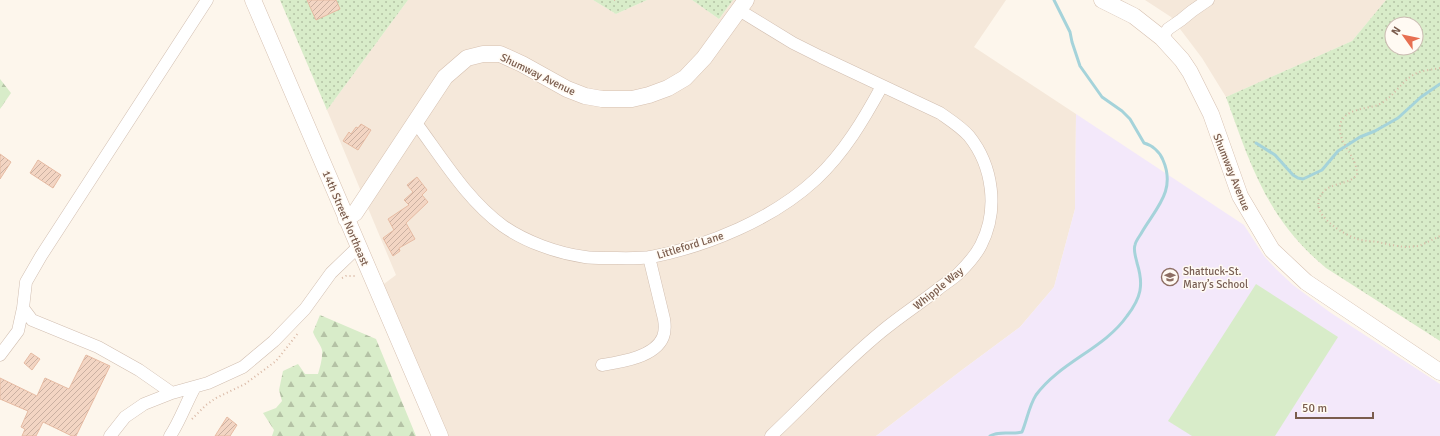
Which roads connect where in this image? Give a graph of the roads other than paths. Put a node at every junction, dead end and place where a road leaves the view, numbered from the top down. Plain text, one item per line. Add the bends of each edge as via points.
1 (207, 0) edge
2 (252, 0) edge
3 (1102, 0) edge
4 (1208, 0) edge
5 (743, 5) edge
6 (1162, 38) junction
7 (882, 86) junction
8 (416, 123) junction
9 (346, 220) junction
10 (358, 247) junction
11 (650, 257) junction
12 (23, 308) junction
13 (0, 355) edge
14 (602, 365) dead end
15 (1440, 372) edge
16 (195, 387) junction
17 (172, 393) junction
18 (110, 436) edge
19 (170, 436) edge
20 (440, 436) edge
21 (771, 436) edge

1 - 12 street via 41,256 26,282
2 - 9 street, 14th Street Northeast
3 - 6 street, Shumway Avenue via 1134,16
4 - 6 street via 1168,29
5 - 7 street, Whipple Way via 793,43
5 - 8 street, Shumway Avenue via 704,58 685,78 649,95 632,99 585,96 510,58 500,54 483,54 467,58 445,77
6 - 15 street, Shumway Avenue via 1190,72 1211,114 1240,196 1272,250 1306,282
7 - 11 street, Littleford Lane via 837,156 815,179 791,198 728,234
7 - 21 street, Whipple Way via 940,113 968,135 984,162 990,181 992,195 987,230 981,245 958,274 882,331
8 - 9 street, Shumway Avenue via 355,213
8 - 11 street, Littleford Lane via 481,208 504,226 558,251 585,258
9 - 10 street, 14th Street Northeast
10 - 16 street via 331,273 305,309 274,341 243,367
10 - 20 street, 14th Street Northeast
11 - 14 street via 664,319 663,338 650,351 628,361
12 - 13 street via 18,331
12 - 17 street via 32,320 98,347 139,370
16 - 17 street
16 - 19 street
17 - 18 street via 144,404 124,417

